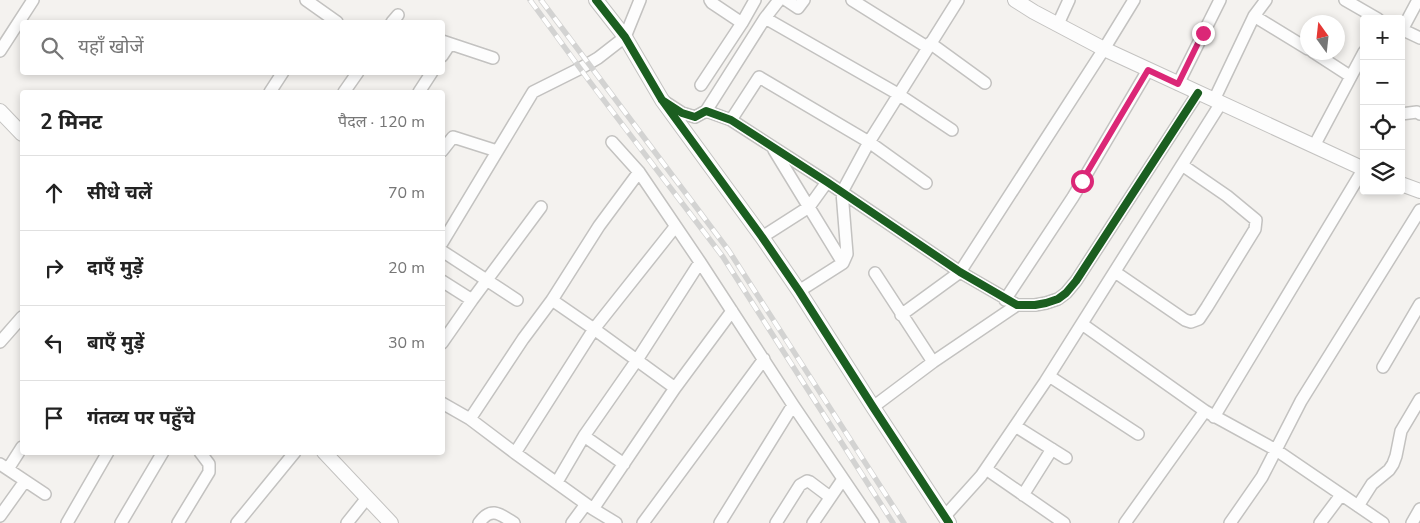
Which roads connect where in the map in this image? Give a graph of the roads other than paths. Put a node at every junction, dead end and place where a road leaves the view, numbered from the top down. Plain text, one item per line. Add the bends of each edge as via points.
1 (32, 0) edge
2 (306, 0) edge
3 (596, 0) edge
4 (640, 0) edge
5 (710, 0) edge
6 (755, 0) edge
7 (778, 0) edge
8 (786, 0) edge
9 (804, 0) edge
10 (852, 0) edge
11 (958, 0) edge
12 (1015, 0) edge
13 (1069, 0) edge
14 (1134, 0) edge
15 (1220, 0) edge
16 (1266, 0) edge
17 (1347, 0) edge
18 (1418, 0) edge
19 (321, 12) junction
20 (1371, 15) edge
21 (1254, 16) junction
22 (765, 18) junction
23 (315, 20) edge
24 (334, 20) edge
25 (742, 23) junction
26 (1058, 24) junction
27 (1405, 24) edge
28 (1405, 31) edge
29 (625, 38) junction
30 (1420, 38) edge
31 (446, 42) edge
32 (1300, 44) edge
33 (928, 45) junction
34 (1104, 50) junction
35 (0, 51) edge
36 (493, 58) dead end
37 (1360, 59) edge
38 (1325, 60) edge
39 (1148, 70) junction
40 (281, 75) edge
41 (356, 75) edge
42 (430, 75) edge
43 (1350, 76) junction
44 (985, 83) dead end
45 (1178, 84) junction
46 (701, 85) dead end
47 (271, 90) edge
48 (345, 90) edge
49 (419, 90) edge
50 (1198, 93) junction
51 (898, 94) junction
52 (662, 100) junction
53 (1217, 102) junction
54 (0, 110) edge
55 (706, 111) junction
56 (1405, 113) edge
57 (1420, 114) edge
58 (731, 120) junction
59 (952, 130) dead end
60 (20, 132) edge
61 (612, 142) dead end
62 (869, 142) junction
63 (1314, 146) junction
64 (445, 147) edge
65 (772, 147) junction
66 (498, 151) junction
67 (1182, 165) junction
68 (1360, 167) edge
69 (639, 172) junction
70 (1360, 175) edge
71 (828, 182) junction
72 (926, 183) dead end
73 (1405, 185) edge
74 (1420, 191) edge
75 (842, 192) junction
76 (540, 207) dead end
77 (809, 207) junction
78 (1420, 210) edge
79 (675, 227) junction
80 (762, 237) junction
81 (445, 238) edge
82 (445, 253) edge
83 (700, 262) junction
84 (843, 263) junction
85 (960, 272) junction
86 (1115, 272) junction
87 (875, 273) dead end
88 (488, 281) junction
89 (445, 283) edge
90 (799, 291) junction
91 (472, 300) junction
92 (517, 300) dead end
93 (552, 300) junction
94 (1005, 300) junction
95 (1420, 304) edge
96 (1016, 305) junction
97 (732, 311) junction
98 (901, 315) junction
99 (20, 319) edge
100 (1082, 324) junction
101 (594, 329) junction
102 (445, 339) edge
103 (0, 342) edge
104 (764, 359) junction
105 (637, 360) junction
106 (933, 362) junction
107 (1383, 368) dead end
108 (1049, 376) junction
109 (675, 388) junction
110 (1420, 399) edge
111 (445, 405) edge
112 (793, 406) junction
113 (873, 407) junction
114 (1209, 414) junction
115 (470, 419) junction
116 (1015, 426) junction
117 (1138, 434) dead end
118 (584, 436) junction
119 (1052, 448) junction
120 (20, 449) edge
121 (1276, 450) junction
122 (514, 453) junction
123 (106, 455) edge
124 (161, 455) edge
125 (202, 455) edge
126 (293, 455) edge
127 (327, 455) edge
128 (1066, 458) dead end
129 (624, 464) junction
130 (4, 467) edge
131 (986, 469) junction
132 (843, 479) junction
133 (25, 482) junction
134 (557, 482) junction
135 (45, 494) dead end
136 (1023, 494) junction
137 (1341, 495) junction
138 (830, 497) junction
139 (367, 498) junction
140 (590, 506) junction
141 (1358, 506) junction
142 (1420, 509) edge
143 (0, 516) edge
144 (947, 520) edge
145 (1061, 522) edge
146 (67, 523) edge
147 (121, 523) edge
148 (178, 523) edge
149 (237, 523) edge
150 (347, 523) edge
151 (391, 523) edge
152 (479, 523) edge
153 (514, 523) edge
154 (572, 523) edge
155 (616, 523) edge
156 (643, 523) edge
157 (720, 523) edge
158 (776, 523) edge
159 (813, 523) edge
160 (873, 523) edge
161 (1125, 523) edge
162 (1230, 523) edge
163 (1320, 523) edge
164 (1383, 523) edge
165 (1412, 523) edge

1 - 35 street
2 - 19 street
3 - 29 street
4 - 29 street
5 - 25 street
6 - 25 street
7 - 22 street
8 - 9 street via 798,8
10 - 33 street
11 - 33 street
12 - 26 street
13 - 26 street
14 - 34 street
15 - 45 street
16 - 21 street
17 - 20 street
18 - 27 street
19 - 23 street
19 - 24 street
21 - 32 street
21 - 53 street
22 - 51 street
22 - 55 street
25 - 46 street
26 - 34 street
28 - 30 street
29 - 52 street
29 - 66 street via 598,58 533,92
31 - 36 street
33 - 44 street
33 - 51 street
34 - 39 street
34 - 85 street
37 - 43 street
38 - 43 street
39 - 45 street
39 - 94 street via 1073,197
40 - 47 street
41 - 48 street
42 - 49 street
43 - 63 street
45 - 50 street
50 - 53 street
50 - 96 street via 1066,293 1046,303
51 - 59 street
51 - 62 street
52 - 55 street via 694,117
52 - 80 street
53 - 63 street
53 - 67 street
54 - 60 street
55 - 58 street
56 - 57 street
58 - 62 street via 759,77
58 - 65 street
61 - 69 street
62 - 72 street
62 - 75 street
63 - 68 street
64 - 66 street via 453,137
65 - 71 street
65 - 77 street
66 - 81 street
67 - 86 street
67 - 86 street via 1256,220 1256,229 1217,292 1199,319 1191,322
69 - 79 street
69 - 93 street via 599,226
70 - 114 street
71 - 75 street
71 - 77 street
73 - 74 street
75 - 84 street via 847,254
75 - 85 street
76 - 88 street
77 - 80 street
77 - 84 street
78 - 121 street via 1301,400
79 - 83 street
79 - 101 street
80 - 90 street
82 - 88 street
83 - 97 street
83 - 105 street
84 - 90 street
85 - 94 street
85 - 98 street
86 - 100 street
87 - 98 street
88 - 91 street
88 - 92 street
89 - 91 street
90 - 113 street
91 - 102 street
93 - 101 street
93 - 115 street via 522,339
94 - 96 street
95 - 107 street
96 - 106 street
97 - 104 street
97 - 109 street
98 - 106 street
99 - 103 street
100 - 108 street
100 - 114 street
101 - 105 street
101 - 122 street
104 - 112 street
104 - 156 street
105 - 109 street
105 - 118 street
106 - 113 street
108 - 116 street
108 - 117 street
109 - 129 street
110 - 141 street via 1401,431 1396,456 1389,470 1372,484
111 - 115 street
112 - 132 street
112 - 157 street
113 - 144 street
114 - 121 street
114 - 161 street
115 - 122 street
116 - 119 street
116 - 131 street
118 - 129 street
118 - 134 street
119 - 128 street
119 - 136 street
120 - 130 street
121 - 137 street
121 - 162 street via 1262,477
122 - 134 street
123 - 146 street
124 - 147 street
125 - 148 street via 209,464 209,472
126 - 149 street
127 - 139 street
129 - 140 street
130 - 133 street
131 - 136 street
131 - 144 street
132 - 138 street
132 - 160 street
133 - 135 street
133 - 143 street
134 - 140 street
136 - 145 street
137 - 141 street
137 - 163 street
138 - 158 street via 810,482 803,482
138 - 159 street
139 - 150 street
139 - 151 street
140 - 154 street
140 - 155 street
141 - 164 street
142 - 165 street
152 - 153 street via 484,516 494,512

